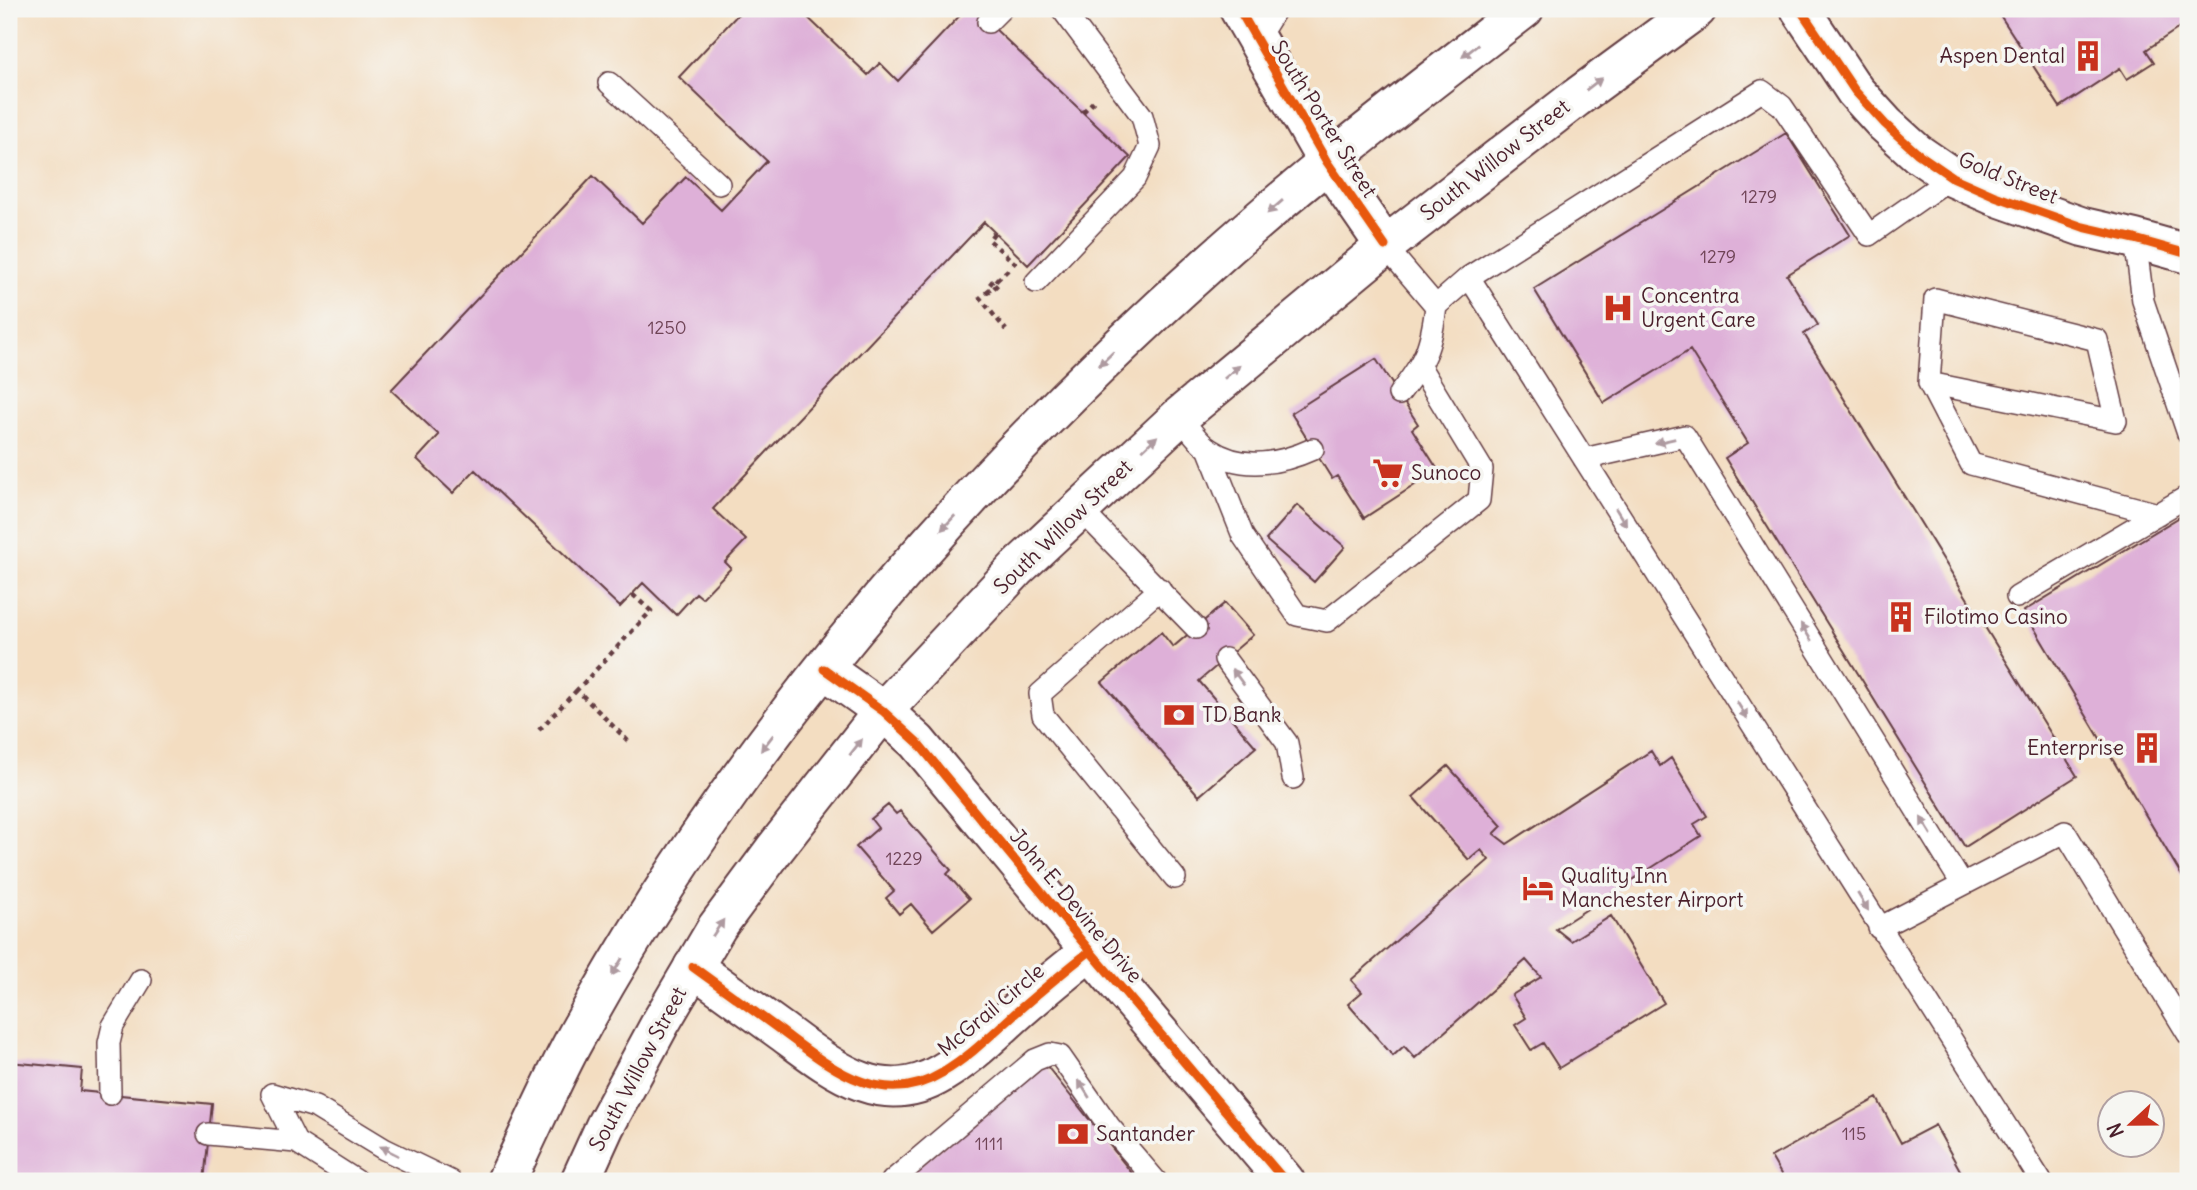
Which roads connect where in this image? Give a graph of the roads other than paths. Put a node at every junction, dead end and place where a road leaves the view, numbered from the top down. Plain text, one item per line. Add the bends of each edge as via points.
1 (1062, 9) edge
2 (1276, 9) edge
3 (1524, 9) edge
4 (1697, 9) edge
5 (1800, 9) edge
6 (1247, 25) edge
7 (609, 83) dead end
8 (1327, 162) junction
9 (1952, 177) junction
10 (719, 184) dead end
11 (2135, 239) junction
12 (1385, 246) junction
13 (2188, 254) edge
14 (1469, 277) junction
15 (1036, 282) road end
16 (1436, 306) junction
17 (1420, 367) junction
18 (1929, 383) junction
19 (1399, 394) dead end
20 (1180, 416) junction
21 (2188, 434) edge
22 (1208, 449) junction
23 (1313, 449) dead end
24 (1584, 459) junction
25 (2188, 496) edge
26 (1079, 508) junction
27 (2158, 514) junction
28 (1160, 589) junction
29 (2017, 597) dead end
30 (1196, 628) dead end
31 (1225, 659) dead end
32 (824, 669) junction
33 (884, 711) junction
34 (1293, 778) dead end
35 (1175, 878) dead end
36 (1962, 884) junction
37 (1879, 928) junction
38 (1090, 951) junction
39 (694, 968) junction
40 (141, 980) dead end
41 (2188, 1034) edge
42 (110, 1094) dead end
43 (611, 1116) junction
44 (208, 1134) dead end
45 (296, 1142) junction
46 (357, 1181) edge
47 (450, 1181) edge
48 (506, 1181) edge
49 (580, 1181) edge
50 (607, 1181) edge
51 (892, 1181) edge
52 (1156, 1181) edge
53 (1285, 1181) edge
54 (2042, 1181) edge

1 - 15 lane via 1142,116 1150,146 1135,178
2 - 6 lane
3 -> 8 main road
12 -> 4 main road, South Willow Street
5 - 9 main road, Gold Street via 1856,92 1917,153
6 - 8 main road, South Porter Street
7 - 10 lane
8 - 12 main road, South Porter Street
8 -> 32 main road via 1105,360 940,532
9 - 11 main road, Gold Street via 2083,227
9 - 14 lane via 1869,235 1782,106 1762,91
11 - 13 main road, Gold Street
11 - 21 lane via 2143,301
12 - 16 lane
20 -> 12 main road, South Willow Street
14 - 16 lane
14 - 24 lane
16 - 17 lane via 1432,338
17 - 19 lane
17 - 22 lane via 1482,469 1479,500 1327,621 1297,615 1258,559 1243,536
18 - 18 lane via 1935,299 2097,340 2116,421
18 - 27 lane via 1971,464
20 - 22 lane
26 -> 20 main road, South Willow Street
22 - 23 lane via 1258,465
36 -> 24 lane via 1685,436
24 -> 37 lane
25 - 27 lane
26 - 28 lane
26 - 33 main road, South Willow Street
27 - 29 lane
28 - 30 lane
28 - 35 lane via 1041,694 1043,715
34 -> 31 lane via 1287,743
32 - 33 main road, John E. Devine Drive
32 -> 48 main road via 743,774 653,909 570,1048
33 - 38 main road, John E. Devine Drive via 917,742
39 -> 33 main road, South Willow Street via 717,927
36 - 37 lane
36 - 41 lane via 2066,832
37 - 54 lane
38 - 39 main road, McGrail Circle via 943,1073 901,1088 855,1080 824,1063
38 - 53 main road, John E. Devine Drive
39 - 43 main road, South Willow Street
40 - 42 lane via 108,1043
43 - 49 main road, South Willow Street
43 - 50 main road via 602,1149
44 - 45 lane
45 - 46 lane
47 -> 45 lane via 384,1149 315,1107 272,1094
52 -> 51 lane via 1055,1054 1035,1060

